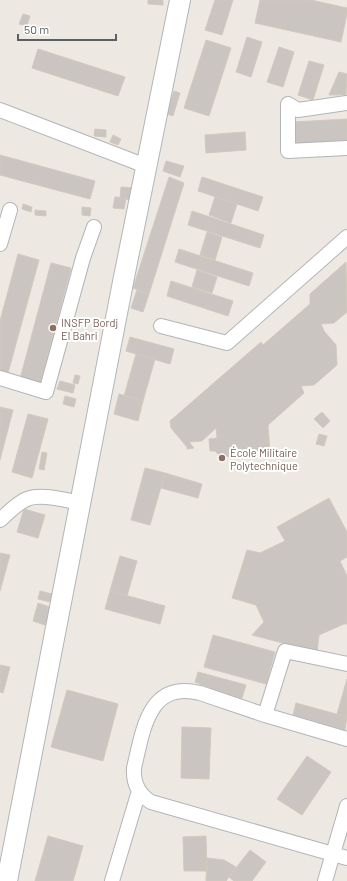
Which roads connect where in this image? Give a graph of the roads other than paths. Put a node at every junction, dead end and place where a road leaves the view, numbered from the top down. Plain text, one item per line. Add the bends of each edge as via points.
1 (180, 0) edge
2 (347, 103) edge
3 (0, 110) edge
4 (347, 148) edge
5 (146, 166) junction
6 (10, 210) dead end
7 (94, 227) dead end
8 (347, 237) edge
9 (0, 244) edge
10 (161, 326) dead end
11 (0, 378) edge
12 (80, 503) junction
13 (0, 520) edge
14 (347, 664) edge
15 (265, 715) junction
16 (347, 739) edge
17 (139, 791) junction
18 (347, 806) edge
19 (332, 853) junction
20 (347, 858) edge
21 (7, 881) edge
22 (112, 881) edge
23 (325, 881) edge

1 - 5 main road
2 - 4 street via 298,110 288,104 288,151
3 - 5 street
5 - 12 main road
6 - 9 street
7 - 11 street via 46,392
8 - 10 street via 228,343
12 - 13 street via 33,497 26,499
12 - 21 main road
14 - 15 street via 286,648
15 - 16 street
15 - 17 street via 189,690 178,690 168,694 159,700 147,719 134,768 134,780
17 - 19 street via 157,804
17 - 22 street
18 - 19 street
19 - 20 street
19 - 23 street

